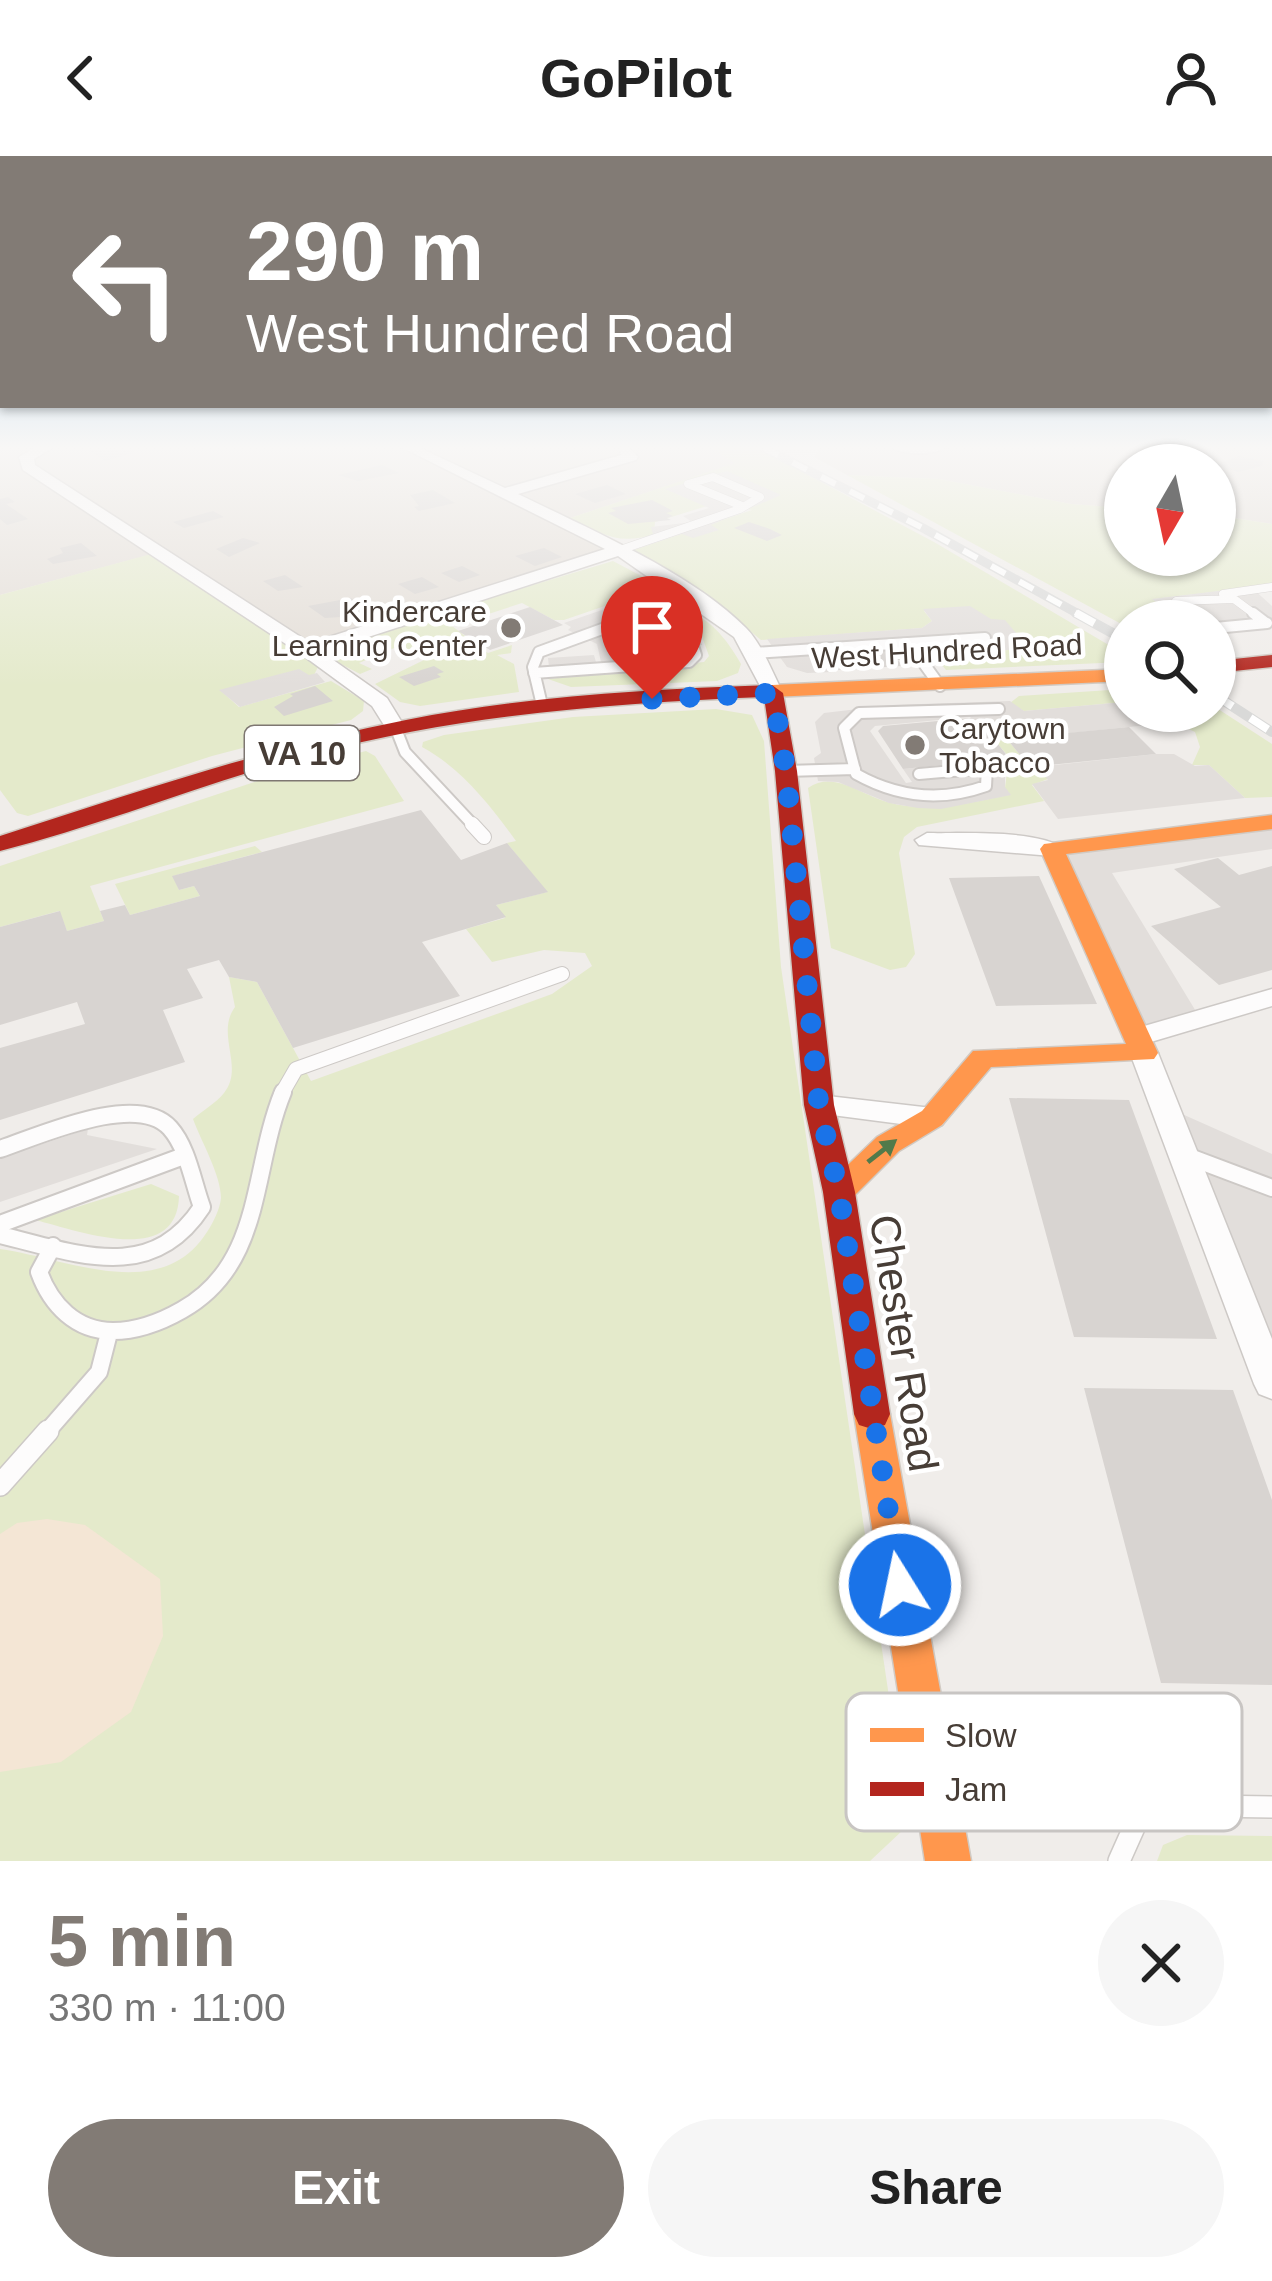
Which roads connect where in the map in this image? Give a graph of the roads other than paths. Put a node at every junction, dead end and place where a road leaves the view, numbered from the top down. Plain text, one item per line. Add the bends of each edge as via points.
1 (121, 528) edge
2 (575, 528) edge
3 (682, 528) edge
4 (620, 550) junction
5 (1272, 587) edge
6 (692, 596) junction
7 (1213, 597) junction
8 (1185, 600) edge
9 (651, 610) junction
10 (1269, 623) edge
11 (1236, 626) edge
12 (985, 638) dead end
13 (910, 643) junction
14 (308, 650) junction
15 (753, 653) junction
16 (534, 673) junction
17 (1104, 677) edge
18 (773, 693) junction
19 (929, 694) junction
20 (542, 705) junction
21 (999, 709) dead end
22 (396, 728) junction
23 (855, 769) junction
24 (786, 771) junction
25 (920, 774) dead end
26 (1272, 822) edge
27 (484, 837) dead end
28 (927, 840) dead end
29 (0, 844) edge
30 (1052, 849) junction
31 (562, 974) dead end
32 (1272, 997) edge
33 (1140, 1045) junction
34 (819, 1106) junction
35 (932, 1118) junction
36 (0, 1149) edge
37 (1183, 1155) junction
38 (181, 1157) junction
39 (1272, 1188) edge
40 (839, 1192) junction
41 (0, 1224) edge
42 (0, 1234) edge
43 (52, 1246) junction
44 (109, 1333) junction
45 (1272, 1384) edge
46 (0, 1485) edge
47 (919, 1693) edge
48 (1242, 1806) edge
49 (1272, 1807) edge
50 (943, 1831) edge
51 (1132, 1831) edge
52 (948, 1861) edge
53 (1119, 1861) edge

1 - 14 street
2 - 4 street
3 - 4 lane
4 - 6 street
4 - 14 street
5 - 7 lane
6 - 9 lane
6 - 15 street via 742,634
7 - 8 lane
7 - 10 lane via 1234,598
9 - 16 lane via 549,646 534,660
9 - 16 lane via 691,640 696,655 689,662
10 - 11 lane
12 - 13 lane
13 - 15 lane
13 - 19 lane
14 - 22 street via 380,702
15 - 18 street
16 - 20 lane
17 - 19 main road, West Hundred Road / VA 10
18 - 19 main road, West Hundred Road / VA 10
18 - 20 main road, West Hundred Road / VA 10
18 - 24 main road, Chester Road
19 - 21 lane
19 - 23 lane via 860,713 844,728
20 - 22 main road, West Hundred Road / VA 10
22 - 27 lane via 405,752
22 - 29 main road, West Hundred Road / VA 10
23 - 24 lane
23 - 25 lane via 882,787 932,796 986,786 987,768
24 - 34 main road, Chester Road
26 - 30 main road
28 - 30 street
30 - 33 main road
31 - 44 lane via 296,1069 278,1093 237,1259 214,1290 164,1322
32 - 33 street
33 - 35 main road via 983,1058
33 - 37 street
34 - 35 street
34 - 40 main road, Chester Road
40 -> 35 main road via 888,1144
36 - 38 lane via 137,1113 169,1126
37 - 39 lane
37 - 45 street
38 - 41 lane
38 - 43 lane via 202,1207 175,1244 147,1257 108,1258
40 - 47 main road, Chester Road
42 - 43 lane
43 - 44 lane via 39,1272 45,1294 82,1327
44 - 46 lane via 99,1372
48 - 49 lane
50 - 52 main road, Chester Road
51 - 53 lane

